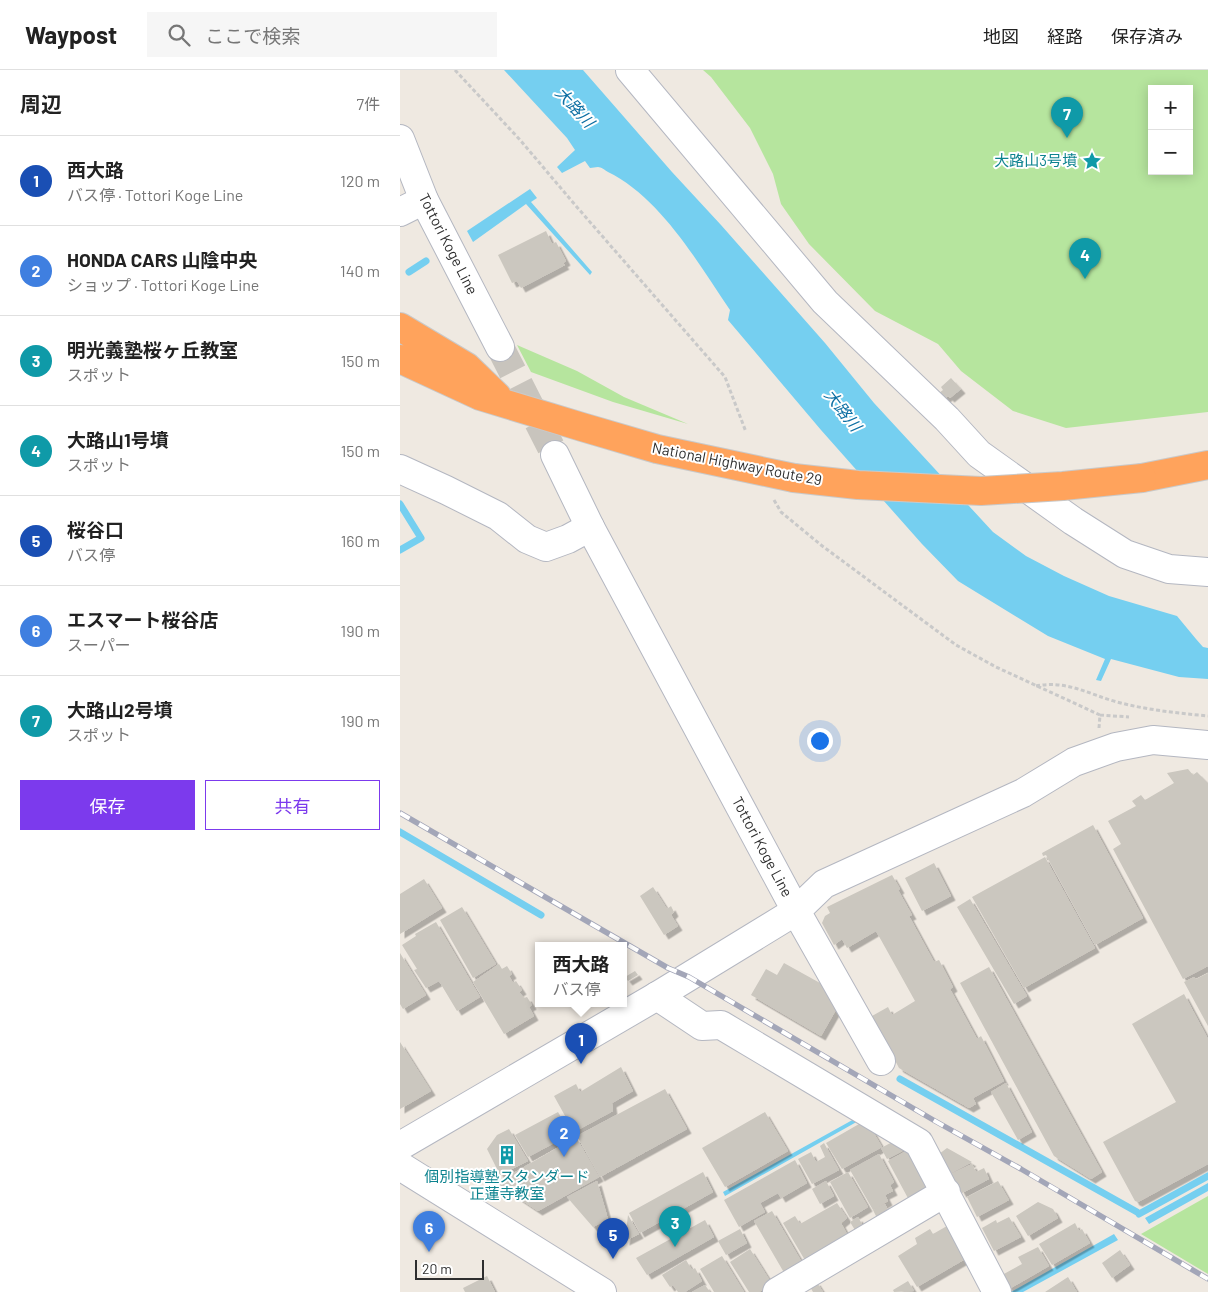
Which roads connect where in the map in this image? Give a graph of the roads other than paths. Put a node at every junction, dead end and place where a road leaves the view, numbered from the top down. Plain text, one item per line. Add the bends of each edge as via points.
1 (630, 70) edge
2 (400, 139) edge
3 (424, 200) junction
4 (400, 212) edge
5 (400, 327) edge
6 (500, 346) tunnel mouth
7 (400, 359) edge
8 (400, 372) edge
9 (493, 400) junction
10 (555, 455) tunnel mouth
11 (1208, 465) edge
12 (400, 469) edge
13 (590, 527) junction
14 (1208, 572) edge
15 (1208, 745) edge
16 (796, 912) junction
17 (657, 996) junction
18 (881, 1061) dead end
19 (400, 1146) edge
20 (400, 1166) edge
21 (946, 1192) junction
22 (602, 1292) edge
23 (777, 1292) edge
24 (997, 1292) edge

1 - 14 street via 825,302 979,454 1125,554 1169,569
2 - 3 street, Tottori Koge Line
3 - 4 street
3 - 6 street, Tottori Koge Line
5 - 9 highway via 467,367
7 - 9 highway, National Highway Route 29
8 - 9 highway
9 - 11 highway, National Highway Route 29, bridge via 657,449 794,478 858,486 982,491 1142,478
10 - 13 street, Tottori Koge Line
12 - 13 street via 498,516 527,539 546,547
13 - 16 street, Tottori Koge Line
15 - 16 street via 1153,740 1116,747 1074,762 1023,793 824,884
16 - 17 street, Tottori Koge Line
16 - 18 street
17 - 19 street, Tottori Koge Line
17 - 21 street via 702,1026 721,1025 919,1143
20 - 22 street
21 - 23 street
21 - 24 street

